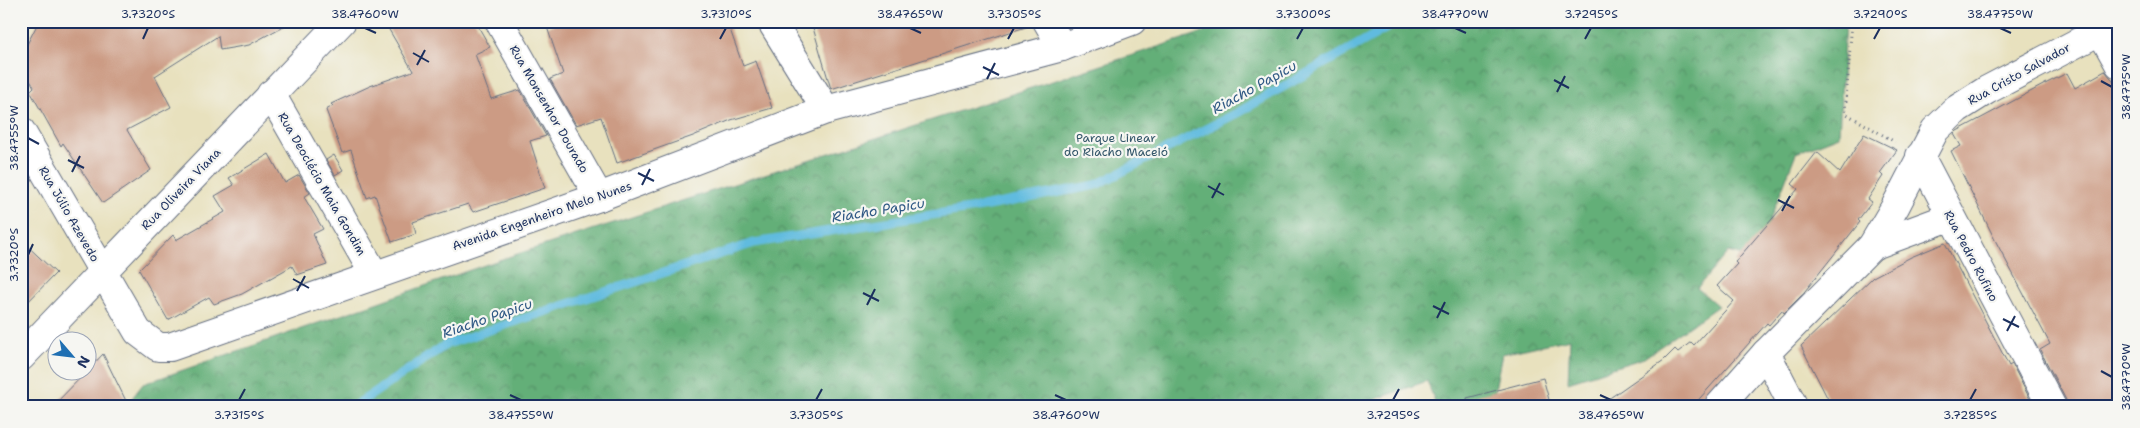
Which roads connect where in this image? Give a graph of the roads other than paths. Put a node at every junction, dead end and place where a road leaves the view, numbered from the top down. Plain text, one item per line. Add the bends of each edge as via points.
1 (342, 21) edge
2 (499, 21) edge
3 (771, 21) edge
4 (1047, 21) edge
5 (1132, 21) edge
6 (2109, 26) edge
7 (1062, 47) junction
8 (2119, 64) edge
9 (271, 94) junction
10 (826, 110) junction
11 (21, 131) edge
12 (1920, 156) junction
13 (599, 197) junction
14 (1950, 217) junction
15 (1872, 246) junction
16 (102, 271) junction
17 (374, 274) junction
18 (1766, 353) junction
19 (21, 357) edge
20 (1718, 407) edge
21 (1794, 407) edge
22 (2052, 407) edge

1 - 9 street, Rua Oliveira Viana
2 - 13 street, Rua Monsenhor Dourado
3 - 10 street
4 - 7 street
5 - 7 street, Avenida Engenheiro Melo Nunes
6 - 8 street
6 - 12 street, Rua Cristo Salvador via 1987,90 1957,110 1935,130
7 - 10 street, Avenida Engenheiro Melo Nunes
9 - 16 street, Rua Oliveira Viana
9 - 17 street, Rua Deoclécio Maia Gondim
10 - 13 street, Avenida Engenheiro Melo Nunes
11 - 16 street, Rua Júlio Azevedo
12 - 14 street, Rua Pedro Rufino
12 - 15 street, Rua Cristo Salvador
13 - 17 street, Avenida Engenheiro Melo Nunes
14 - 15 street, Rua Cristo Salvador
14 - 22 street, Rua Pedro Rufino
15 - 18 street, Rua Cristo Salvador
16 - 17 street, Avenida Engenheiro Melo Nunes via 138,332 158,347 170,347
16 - 19 street, Rua Oliveira Viana
18 - 20 street, Rua Cristo Salvador
18 - 21 street

